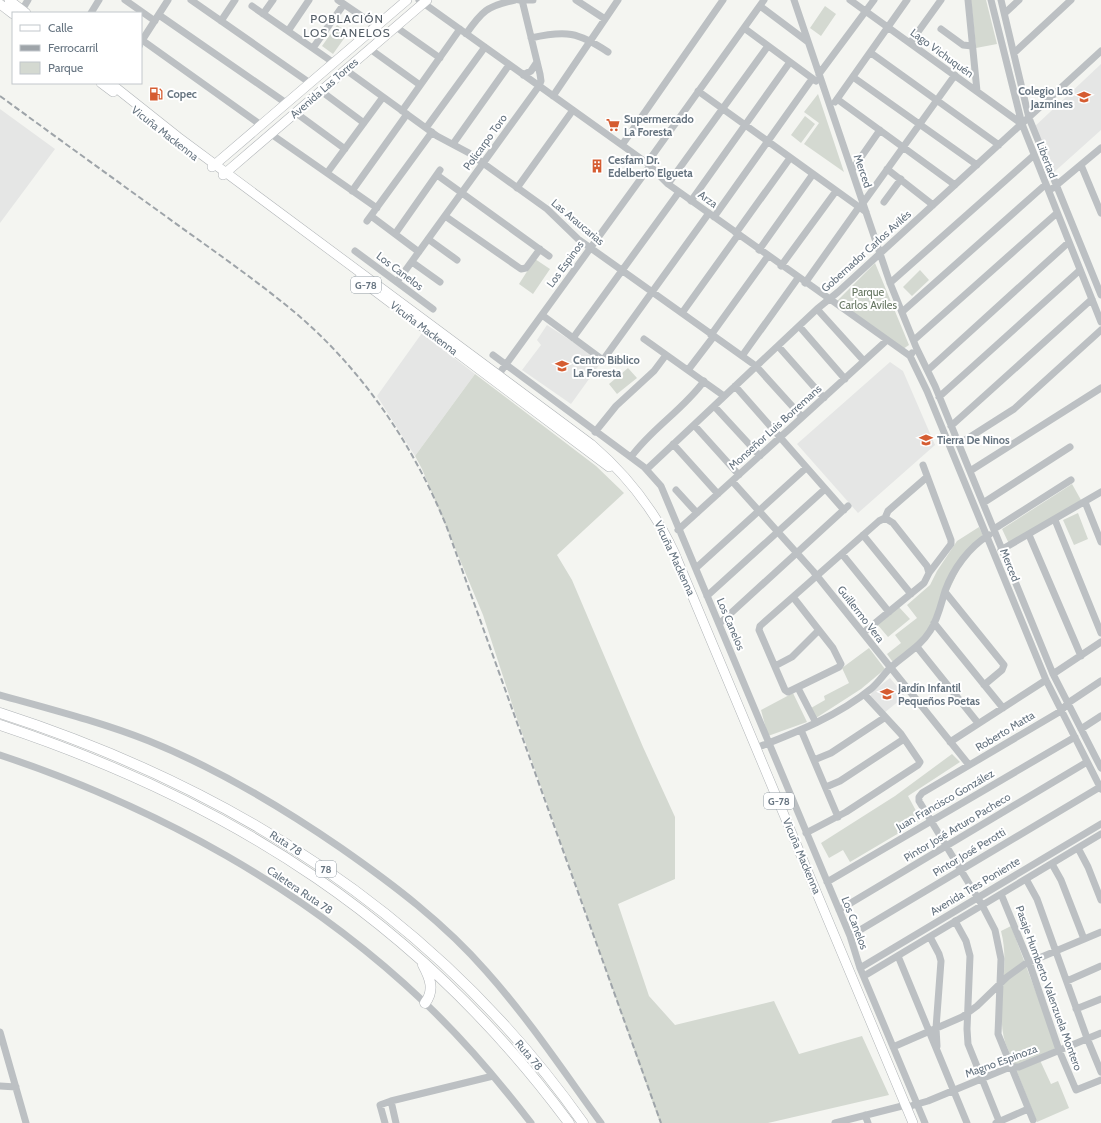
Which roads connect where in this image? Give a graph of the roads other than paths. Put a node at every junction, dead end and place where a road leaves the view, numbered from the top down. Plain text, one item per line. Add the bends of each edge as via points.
1 (9, 0) edge
2 (28, 0) edge
3 (99, 0) edge
4 (125, 0) edge
5 (168, 0) edge
6 (235, 0) edge
7 (273, 0) edge
8 (309, 0) edge
9 (407, 0) edge
10 (516, 0) edge
11 (522, 0) edge
12 (533, 0) edge
13 (576, 0) edge
14 (618, 0) edge
15 (723, 0) edge
16 (794, 0) edge
17 (850, 0) edge
18 (874, 0) edge
19 (907, 0) edge
20 (941, 0) edge
21 (968, 0) edge
22 (991, 0) edge
23 (1002, 0) edge
24 (1019, 0) edge
25 (1071, 0) edge
26 (195, 1) edge
27 (423, 1) edge
28 (341, 2) edge
29 (762, 3) edge
30 (0, 4) edge
31 (252, 6) dead end
32 (24, 11) edge
33 (865, 11) junction
34 (91, 12) edge
35 (12, 13) edge
36 (1005, 13) junction
37 (263, 14) junction
38 (157, 18) junction
39 (605, 19) junction
40 (221, 21) junction
41 (376, 26) junction
42 (396, 27) junction
43 (888, 27) junction
44 (744, 28) junction
45 (941, 29) dead end
46 (288, 31) junction
47 (463, 32) junction
48 (531, 38) junction
49 (590, 40) junction
50 (142, 41) edge
51 (808, 42) junction
52 (910, 43) junction
53 (768, 46) junction
54 (972, 46) junction
55 (485, 47) junction
56 (313, 48) junction
57 (370, 49) junction
58 (1101, 51) edge
59 (608, 52) dead end
60 (871, 53) junction
61 (1014, 53) junction
62 (440, 58) junction
63 (537, 62) junction
64 (790, 62) junction
65 (334, 63) junction
66 (509, 65) junction
67 (346, 70) junction
68 (819, 74) junction
69 (523, 75) junction
70 (955, 75) junction
71 (854, 77) junction
72 (812, 79) junction
73 (310, 83) junction
74 (102, 84) edge
75 (112, 84) edge
76 (420, 85) junction
77 (539, 86) junction
78 (823, 87) junction
79 (321, 91) junction
80 (698, 91) junction
81 (977, 91) junction
82 (553, 96) junction
83 (383, 97) junction
84 (837, 99) junction
85 (937, 100) junction
86 (286, 103) junction
87 (722, 108) junction
88 (831, 108) junction
89 (573, 110) junction
90 (296, 113) junction
91 (405, 113) junction
92 (1029, 118) junction
93 (364, 123) junction
94 (920, 124) junction
95 (1022, 124) junction
96 (262, 125) junction
97 (745, 125) junction
98 (429, 130) junction
99 (880, 130) junction
100 (271, 134) junction
101 (768, 141) junction
102 (453, 144) junction
103 (622, 145) junction
104 (999, 145) junction
105 (903, 147) junction
106 (1101, 148) edge
107 (345, 149) junction
108 (1033, 156) junction
109 (790, 158) junction
110 (483, 163) junction
111 (648, 164) junction
112 (977, 165) junction
113 (1081, 165) junction
114 (213, 166) junction
115 (887, 169) junction
116 (852, 170) junction
117 (327, 173) junction
118 (224, 174) junction
119 (813, 174) junction
120 (901, 179) junction
121 (668, 184) junction
122 (955, 185) junction
123 (1045, 185) junction
124 (1056, 185) junction
125 (517, 188) junction
126 (352, 191) junction
127 (836, 191) junction
128 (679, 192) junction
129 (1048, 192) junction
130 (461, 193) junction
131 (691, 201) junction
132 (884, 202) dead end
133 (861, 205) junction
134 (933, 205) junction
135 (377, 208) junction
136 (1057, 213) junction
137 (1101, 213) edge
138 (711, 215) junction
139 (445, 216) junction
140 (395, 234) junction
141 (737, 234) junction
142 (428, 240) junction
143 (1069, 242) junction
144 (590, 248) junction
145 (540, 249) junction
146 (759, 250) junction
147 (355, 251) dead end
148 (419, 252) junction
149 (880, 253) junction
150 (549, 256) dead end
151 (768, 256) junction
152 (457, 260) dead end
153 (412, 262) junction
154 (782, 266) junction
155 (622, 270) junction
156 (1080, 270) junction
157 (798, 278) junction
158 (397, 282) junction
159 (440, 282) dead end
160 (805, 283) junction
161 (890, 284) junction
162 (652, 292) junction
163 (1101, 295) edge
164 (828, 299) junction
165 (1092, 299) junction
166 (433, 309) dead end
167 (817, 309) junction
168 (1099, 310) edge
169 (902, 312) junction
170 (682, 313) junction
171 (542, 315) junction
172 (1101, 322) edge
173 (799, 326) junction
174 (1101, 330) edge
175 (712, 335) junction
176 (573, 338) junction
177 (644, 339) dead end
178 (886, 341) junction
179 (915, 343) junction
180 (778, 346) junction
181 (493, 355) dead end
182 (666, 355) junction
183 (742, 356) junction
184 (910, 356) junction
185 (864, 361) junction
186 (506, 364) junction
187 (756, 366) junction
188 (688, 370) junction
189 (928, 370) junction
190 (496, 378) junction
191 (845, 379) junction
192 (704, 381) junction
193 (735, 386) junction
194 (1101, 388) edge
195 (724, 396) junction
196 (939, 397) junction
197 (824, 398) junction
198 (714, 406) junction
199 (802, 417) junction
200 (694, 425) junction
201 (952, 426) junction
202 (596, 432) junction
203 (780, 438) junction
204 (673, 444) junction
205 (959, 444) junction
206 (1070, 447) dead end
207 (760, 456) junction
208 (631, 457) junction
209 (923, 465) dead end
210 (806, 468) junction
211 (647, 469) junction
212 (970, 470) junction
213 (739, 475) junction
214 (927, 477) junction
215 (1071, 480) dead end
216 (732, 482) junction
217 (825, 489) junction
218 (676, 490) dead end
219 (1101, 492) edge
220 (718, 494) junction
221 (1085, 502) junction
222 (983, 503) junction
223 (759, 511) junction
224 (697, 513) junction
225 (885, 518) junction
226 (1055, 520) junction
227 (678, 530) junction
228 (994, 530) junction
229 (778, 532) junction
230 (864, 535) junction
231 (1029, 535) junction
232 (986, 536) junction
233 (1101, 542) edge
234 (1001, 550) junction
235 (797, 553) junction
236 (842, 554) junction
237 (696, 568) junction
238 (929, 573) junction
239 (817, 576) junction
240 (945, 592) junction
241 (911, 594) junction
242 (707, 596) junction
243 (793, 597) junction
244 (889, 612) junction
245 (934, 623) junction
246 (719, 624) junction
247 (819, 630) junction
248 (863, 633) junction
249 (1101, 633) edge
250 (1101, 642) edge
251 (917, 647) junction
252 (1081, 656) junction
253 (775, 666) junction
254 (890, 668) junction
255 (1053, 674) junction
256 (1046, 680) junction
257 (1101, 681) edge
258 (984, 685) junction
259 (798, 688) junction
260 (864, 694) junction
261 (0, 695) edge
262 (1068, 703) junction
263 (1003, 708) junction
264 (1061, 711) junction
265 (0, 713) edge
266 (1101, 716) edge
267 (884, 718) junction
268 (816, 723) junction
269 (978, 724) junction
270 (0, 725) edge
271 (1081, 729) junction
272 (802, 730) junction
273 (1074, 737) junction
274 (904, 739) junction
275 (950, 742) junction
276 (769, 743) junction
277 (756, 748) junction
278 (1101, 751) edge
279 (0, 755) edge
280 (1094, 755) junction
281 (814, 760) junction
282 (1087, 762) junction
283 (968, 765) junction
284 (1101, 768) edge
285 (826, 787) junction
286 (1100, 788) edge
287 (838, 817) junction
288 (932, 821) junction
289 (1101, 824) edge
290 (806, 833) junction
291 (1101, 834) edge
292 (947, 846) junction
293 (1078, 848) junction
294 (1052, 864) junction
295 (961, 870) junction
296 (1026, 879) junction
297 (827, 882) junction
298 (1001, 894) junction
299 (978, 897) junction
300 (1101, 900) edge
301 (982, 905) junction
302 (839, 910) junction
303 (956, 921) junction
304 (1101, 932) edge
305 (850, 936) junction
306 (930, 937) junction
307 (1084, 939) junction
308 (1056, 951) junction
309 (898, 956) junction
310 (419, 958) junction
311 (1029, 962) junction
312 (1101, 966) edge
313 (1001, 967) junction
314 (860, 968) junction
315 (1012, 973) junction
316 (864, 976) junction
317 (1067, 980) junction
318 (1000, 982) junction
319 (988, 995) junction
320 (1101, 999) edge
321 (999, 1002) junction
322 (425, 1003) junction
323 (1076, 1009) junction
324 (968, 1013) junction
325 (933, 1030) junction
326 (0, 1032) edge
327 (1101, 1033) edge
328 (1087, 1038) junction
329 (893, 1047) junction
330 (1059, 1050) junction
331 (1010, 1067) junction
332 (1101, 1072) edge
333 (493, 1076) junction
334 (982, 1079) junction
335 (1101, 1080) edge
336 (0, 1086) edge
337 (16, 1087) junction
338 (953, 1090) junction
339 (391, 1101) junction
340 (918, 1104) junction
341 (907, 1106) junction
342 (1028, 1110) junction
343 (865, 1115) junction
344 (1032, 1120) dead end
345 (997, 1122) edge
346 (26, 1123) edge
347 (385, 1123) edge
348 (396, 1123) edge
349 (531, 1123) edge
350 (569, 1123) edge
351 (583, 1123) edge
352 (600, 1123) edge
353 (835, 1123) edge
354 (868, 1123) edge
355 (913, 1123) edge
356 (925, 1123) edge
357 (967, 1123) edge

1 - 32 main road
2 - 32 street
3 - 34 street
4 - 38 street
5 - 38 street
6 - 40 street
7 - 37 street
8 - 46 street
9 - 41 main road, Avenida Las Torres
10 - 11 street
10 - 47 street via 486,9
11 - 12 street
11 - 48 street
13 - 39 street
14 - 39 street
15 - 103 street
16 - 51 street, Merced
17 - 33 street, Lago Vichuquén
18 - 33 street
19 - 43 street
20 - 52 street
21 - 54 street
22 - 95 street, Libertad
23 - 36 street, Libertad
24 - 36 street
25 - 61 street
26 - 40 street
27 - 42 main road, Avenida Las Torres
27 - 47 street, Arza
28 - 41 street
28 - 56 street
29 - 44 street, Los Espinos
29 - 51 street
30 - 35 main road
31 - 37 street
33 - 43 street, Lago Vichuquén
33 - 68 street
36 - 61 street, Libertad
37 - 46 street
38 - 50 street
38 - 86 street
39 - 49 street
40 - 73 street
41 - 65 main road, Avenida Las Torres
42 - 57 main road, Avenida Las Torres
42 - 62 street
43 - 52 street, Lago Vichuquén
43 - 60 street
44 - 53 street
44 - 80 street, Los Espinos
45 - 54 street via 963,45
46 - 56 street
47 - 55 street, Arza
47 - 62 street
48 - 49 street via 563,32
48 - 63 street
49 - 59 street
49 - 82 street
50 - 96 street
51 - 68 street, Merced
52 - 70 street, Lago Vichuquén
53 - 64 street
53 - 87 street
54 - 81 street
55 - 66 street, Arza
55 - 98 street
56 - 65 street
57 - 67 main road, Avenida Las Torres
57 - 76 street
58 - 92 street, Gobernador Carlos Avilés
60 - 71 street
60 - 85 street
61 - 92 street, Libertad
62 - 76 street
63 - 69 street via 531,71
63 - 77 street via 541,78
64 - 72 street
64 - 97 street
65 - 73 main road, Avenida Las Torres
66 - 69 street, Arza
66 - 102 street
67 - 79 main road, Avenida Las Torres
67 - 83 street, Las Araucarias
68 - 78 street, Merced
69 - 77 street, Arza
70 - 81 street, Lago Vichuquén
70 - 85 street
71 - 84 street
71 - 94 street
72 - 78 street
72 - 101 street
73 - 86 main road, Avenida Las Torres
74 - 114 main road, Vicuña Mackenna / G-78
75 - 114 main road, Vicuña Mackenna / G-78
76 - 91 street
77 - 82 street, Arza
77 - 110 street, Policarpo Toro
78 - 88 street, Merced
79 - 90 main road, Avenida Las Torres
79 - 93 street
80 - 87 street
80 - 111 street, Los Espinos
81 - 95 street, Lago Vichuquén
82 - 89 street, Arza
83 - 91 street, Las Araucarias
83 - 93 street
84 - 88 street
84 - 99 street
85 - 94 street
85 - 104 street
86 - 96 main road, Avenida Las Torres
87 - 97 street
87 - 121 street
88 - 116 street, Merced
89 - 103 street, Arza
89 - 125 street
90 - 100 main road, Avenida Las Torres
90 - 107 street
91 - 98 street, Las Araucarias
91 - 126 street
92 - 95 street, Gobernador Carlos Avilés
92 - 124 street, Libertad
93 - 107 street
94 - 105 street
94 - 112 street
95 - 104 street, Gobernador Carlos Avilés
95 - 108 street, Libertad
96 - 114 main road, Avenida Las Torres
97 - 101 street
97 - 131 street
98 - 102 street, Las Araucarias
98 - 135 street
99 - 105 street
99 - 116 street
100 - 117 street
100 - 118 main road, Avenida Las Torres
101 - 109 street
101 - 138 street
102 - 110 street, Las Araucarias
103 - 111 street, Arza
104 - 112 street, Gobernador Carlos Avilés
105 - 115 street
105 - 122 street
106 - 113 street
107 - 117 street
108 - 123 street, Libertad
108 - 161 street
109 - 119 street
109 - 141 street
110 - 125 street, Las Araucarias
110 - 130 street, Policarpo Toro
111 - 121 street, Arza
111 - 144 street, Los Espinos
112 - 122 street, Gobernador Carlos Avilés
113 - 124 street
113 - 137 street
114 - 118 main road, Vicuña Mackenna / G-78
115 - 120 street
115 - 133 street
116 - 133 street, Merced
117 - 126 street
118 - 190 main road, Vicuña Mackenna / G-78
119 - 127 street
119 - 146 street
120 - 132 street
120 - 134 street
121 - 128 street, Arza
122 - 134 street, Gobernador Carlos Avilés
123 - 129 street, Libertad
123 - 169 street
124 - 129 street
124 - 163 street, Libertad
125 - 144 street, Las Araucarias via 547,209
126 - 135 street
127 - 133 street
127 - 154 street
128 - 131 street, Arza
128 - 155 street
129 - 136 street, Libertad
130 - 139 street, Policarpo Toro
130 - 140 street via 438,173
130 - 145 street
131 - 138 street, Arza
133 - 149 street, Merced via 866,212
133 - 160 street
134 - 149 street, Gobernador Carlos Avilés
135 - 140 street via 369,219
136 - 143 street, Libertad
136 - 179 street
138 - 141 street, Arza
138 - 162 street
139 - 142 street, Policarpo Toro
139 - 145 street via 521,268 526,268
140 - 148 street
141 - 146 street, Arza
141 - 170 street
142 - 148 street, Policarpo Toro
142 - 152 street
143 - 156 street, Libertad
143 - 189 street
144 - 155 street, Las Araucarias
144 - 171 street, Los Espinos
145 - 150 street
146 - 151 street, Arza
147 - 158 street, Los Canelos
148 - 153 street, Policarpo Toro
149 - 161 street, Merced
149 - 164 street, Gobernador Carlos Avilés
151 - 154 street, Arza
151 - 175 street
153 - 158 street, Policarpo Toro
153 - 159 street
154 - 157 street, Arza
155 - 162 street, Las Araucarias
155 - 176 street
156 - 165 street, Libertad
156 - 196 street
157 - 160 street, Arza
157 - 183 street
158 - 166 street, Los Canelos
160 - 164 street, Arza
161 - 169 street, Merced
162 - 170 street, Las Araucarias
162 - 176 street via 603,360
164 - 167 street, Gobernador Carlos Avilés
164 - 178 street, Arza
165 - 168 street, Libertad
165 - 201 street
167 - 173 street, Gobernador Carlos Avilés
167 - 185 street
168 - 172 street, Libertad
169 - 179 street, Merced
170 - 175 street, Las Araucarias
171 - 176 street
171 - 186 street, Los Espinos
173 - 180 street, Gobernador Carlos Avilés
173 - 191 street
174 - 205 street via 1014,409
175 - 183 street, Las Araucarias
175 - 188 street
177 - 182 street
178 - 184 street, Arza
178 - 185 street, Monseñor Luis Borremans
179 - 184 street
179 - 189 street, Merced
180 - 187 street, Gobernador Carlos Avilés
180 - 197 street
181 - 186 street, Los Canelos
182 - 188 street
182 - 202 street via 654,371 616,406
183 - 187 street, Las Araucarias
184 - 232 street, Merced
185 - 191 street, Monseñor Luis Borremans
186 - 190 street, Los Espinos
186 - 202 street, Los Canelos
187 - 193 street, Gobernador Carlos Avilés
187 - 199 street, Las Araucarias
188 - 192 street
189 - 196 street, Merced
190 - 277 main road, Vicuña Mackenna / G-78 via 591,444 633,485 654,514 670,543
191 - 197 street, Monseñor Luis Borremans
192 - 195 street
192 - 208 street via 691,398 648,436
193 - 195 street, Gobernador Carlos Avilés
193 - 203 street
194 - 212 street
195 - 198 street, Gobernador Carlos Avilés
196 - 201 street, Merced
197 - 199 street, Monseñor Luis Borremans
198 - 200 street, Gobernador Carlos Avilés
198 - 207 street
199 - 203 street, Monseñor Luis Borremans
200 - 204 street, Gobernador Carlos Avilés
200 - 213 street
201 - 205 street, Merced
202 - 208 street, Los Canelos
203 - 207 street, Monseñor Luis Borremans
203 - 210 street
204 - 211 street, Gobernador Carlos Avilés
204 - 220 street
205 - 212 street, Merced
206 - 222 street
207 - 213 street, Monseñor Luis Borremans
208 - 211 street, Los Canelos
209 - 214 street
210 - 217 street
210 - 223 street
211 - 227 street, Los Canelos via 661,486
212 - 222 street, Merced
213 - 216 street, Monseñor Luis Borremans
214 - 225 street via 888,511
214 - 238 street via 951,541 950,546
215 - 228 street
216 - 220 street, Monseñor Luis Borremans
216 - 223 street, Guillermo Vera
217 - 229 street
217 - 235 street via 846,508
218 - 224 street
219 - 221 street
220 - 224 street, Monseñor Luis Borremans
221 - 226 street
221 - 233 street
222 - 228 street, Merced
223 - 229 street, Guillermo Vera
223 - 237 street
224 - 227 street, Monseñor Luis Borremans
225 - 230 street
225 - 238 street via 927,566
226 - 231 street
226 - 249 street
227 - 237 street, Los Canelos
228 - 232 street
228 - 234 street, Merced
229 - 235 street, Guillermo Vera
229 - 242 street
230 - 236 street
230 - 241 street
231 - 234 street
231 - 252 street
232 - 240 street via 962,559
232 - 256 street, Merced
234 - 255 street, Merced
235 - 239 street, Guillermo Vera
235 - 246 street
236 - 239 street
236 - 244 street
237 - 242 street, Los Canelos
238 - 241 street via 924,583
239 - 243 street
239 - 248 street, Guillermo Vera
240 - 245 street
240 - 258 street via 1003,664 1004,667
241 - 244 street
242 - 246 street, Los Canelos
243 - 247 street
243 - 253 street via 759,628
244 - 248 street
245 - 251 street
245 - 258 street
246 - 276 street, Los Canelos
247 - 253 street via 792,657
247 - 259 street via 838,655 841,665
248 - 254 street, Guillermo Vera
250 - 252 street
251 - 254 street
251 - 269 street
252 - 255 street
253 - 259 street via 787,692
254 - 260 street
254 - 275 street, Guillermo Vera
255 - 262 street, Merced
256 - 263 street
256 - 264 street, Merced
257 - 262 street, Roberto Matta
258 - 263 street
259 - 268 street
260 - 267 street
260 - 268 street
261 - 352 street via 111,727 198,762 276,804 377,873 427,913 486,971 530,1026
262 - 264 street, Roberto Matta
262 - 271 street, Merced
263 - 269 street
264 - 273 street, Merced
264 - 283 street, Roberto Matta
265 - 351 highway, Ruta 78 / 78 via 94,746 188,788 256,824 327,870 407,932 460,980 527,1052
266 - 271 street
267 - 274 street
267 - 281 street via 831,753
268 - 272 street
269 - 275 street
270 - 310 highway, Ruta 78 / 78 via 123,771 237,827 342,895
271 - 280 street, Merced
272 - 276 street
272 - 281 street
273 - 282 street, Merced
273 - 288 street, Juan Francisco González
274 - 285 street via 840,781
274 - 287 street via 920,761 918,765
275 - 283 street, Guillermo Vera
276 - 277 street
276 - 290 street, Los Canelos
277 - 341 main road, Vicuña Mackenna / G-78
278 - 280 street
279 - 322 street, Caletera Ruta 78 via 65,778 126,804 219,851 286,892 336,928
280 - 284 street, Merced
281 - 285 street
282 - 286 street, Merced
282 - 292 street, Pintor José Arturo Pacheco
283 - 288 street, Roberto Matta via 919,797
285 - 287 street
286 - 295 street, Pintor José Perotti
287 - 290 street
288 - 292 street
288 - 297 street, Juan Francisco González
289 - 299 street, Avenida Tres Poniente
290 - 297 street, Los Canelos
291 - 293 street, Avenida Tres Poniente
292 - 295 street
292 - 302 street, Pintor José Arturo Pacheco
293 - 294 street, Avenida Tres Poniente
293 - 300 street
294 - 296 street, Avenida Tres Poniente
294 - 307 street
295 - 299 street
295 - 305 street, Pintor José Perotti
296 - 298 street, Avenida Tres Poniente
296 - 308 street via 1035,895
297 - 302 street, Los Canelos
298 - 301 street, Avenida Tres Poniente
298 - 311 street, Pasaje Humberto Valenzuela Montero
299 - 301 street
299 - 314 street, Avenida Tres Poniente
301 - 303 street, Avenida Tres Poniente
301 - 313 street via 997,936
302 - 305 street, Los Canelos
303 - 306 street, Avenida Tres Poniente
303 - 324 street via 970,956
304 - 307 street
305 - 314 street, Los Canelos
306 - 309 street, Avenida Tres Poniente
306 - 325 street via 941,961
307 - 308 street
308 - 311 street
308 - 317 street
309 - 316 street, Avenida Tres Poniente
309 - 325 street
310 - 322 highway via 431,983 431,993
310 - 350 highway, Ruta 78 / 78 via 506,1045
311 - 315 street
311 - 330 street, Pasaje Humberto Valenzuela Montero
312 - 317 street
313 - 315 street
313 - 318 street
314 - 316 street
315 - 318 street
316 - 329 street
317 - 323 street
318 - 319 street
318 - 321 street
319 - 321 street
319 - 324 street
320 - 323 street
321 - 331 street via 998,1034
322 - 333 street, Caletera Ruta 78
323 - 328 street
324 - 325 street
324 - 334 street via 968,1044
325 - 329 street
325 - 338 street via 938,1053
326 - 337 street
327 - 328 street, Magno Espinoza
328 - 330 street, Magno Espinoza
328 - 332 street
329 - 340 street
330 - 331 street, Magno Espinoza via 1019,1067
330 - 335 street, Pasaje Humberto Valenzuela Montero via 1076,1090
331 - 334 street, Magno Espinoza
331 - 342 street
333 - 339 street
333 - 349 street, Caletera Ruta 78
334 - 338 street, Magno Espinoza
334 - 345 street
336 - 337 street
337 - 346 street
338 - 340 street, Magno Espinoza
338 - 357 street
339 - 347 street via 380,1105
339 - 348 street
340 - 341 street, Magno Espinoza
340 - 356 street
341 - 343 street, Magno Espinoza
341 - 355 main road, Vicuña Mackenna / G-78
342 - 344 street
342 - 345 street
343 - 353 street, Magno Espinoza
343 - 354 street

